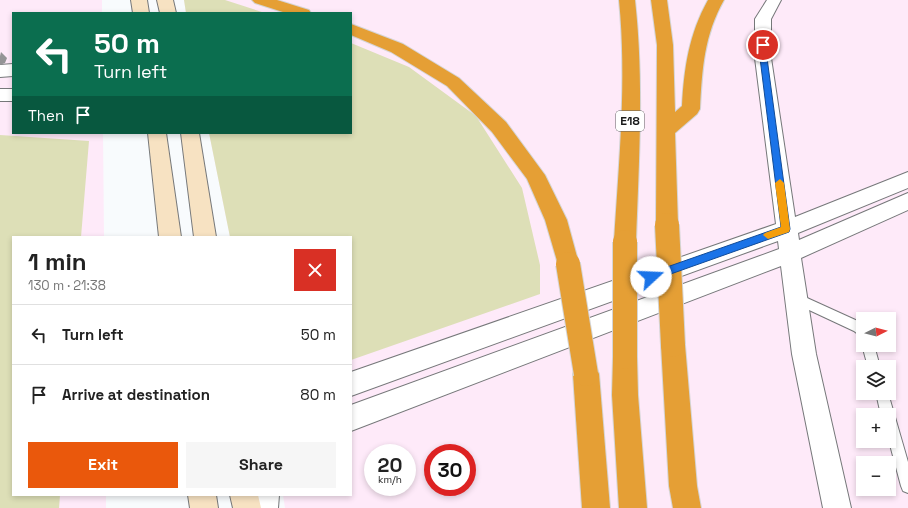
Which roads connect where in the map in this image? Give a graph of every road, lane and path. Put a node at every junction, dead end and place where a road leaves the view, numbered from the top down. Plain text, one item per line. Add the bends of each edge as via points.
1 (139, 0) edge
2 (165, 0) edge
3 (260, 0) edge
4 (627, 0) edge
5 (660, 0) edge
6 (716, 0) edge
7 (774, 0) edge
8 (141, 12) edge
9 (168, 12) edge
10 (301, 12) edge
11 (352, 29) edge
12 (12, 70) edge
13 (0, 71) edge
14 (0, 95) edge
15 (12, 95) edge
16 (666, 130) junction
17 (158, 134) edge
18 (190, 134) edge
19 (908, 180) edge
20 (908, 201) edge
21 (786, 229) junction
22 (170, 236) edge
23 (205, 236) edge
24 (789, 254) junction
25 (795, 298) junction
26 (856, 326) edge
27 (352, 384) edge
28 (352, 418) edge
29 (896, 444) edge
30 (908, 486) edge
31 (202, 496) edge
32 (244, 496) edge
33 (266, 496) edge
34 (204, 508) edge
35 (246, 508) edge
36 (264, 508) edge
37 (596, 508) edge
38 (633, 508) edge
39 (687, 508) edge
40 (837, 508) edge

1 - 8 main road
2 - 9 main road
3 - 10 highway
4 - 38 highway, E18, bridge via 631,29 631,95 625,242 625,395
5 - 16 highway via 665,45
6 - 16 highway via 699,37 693,62 691,109
7 - 21 street via 762,19 763,58
11 - 37 highway, bridge via 397,48 453,82 499,127 535,176 556,220 568,264 583,347
12 - 13 street
14 - 15 street
16 - 39 highway, bridge via 667,225 673,345 683,486
17 - 22 main road
18 - 23 main road
19 - 21 street
20 - 24 street
21 - 24 street
21 - 27 street
24 - 25 street
24 - 28 street
25 - 26 lane
25 - 40 street via 804,354
29 - 30 lane
31 - 34 main road
32 - 35 main road
33 - 36 street

